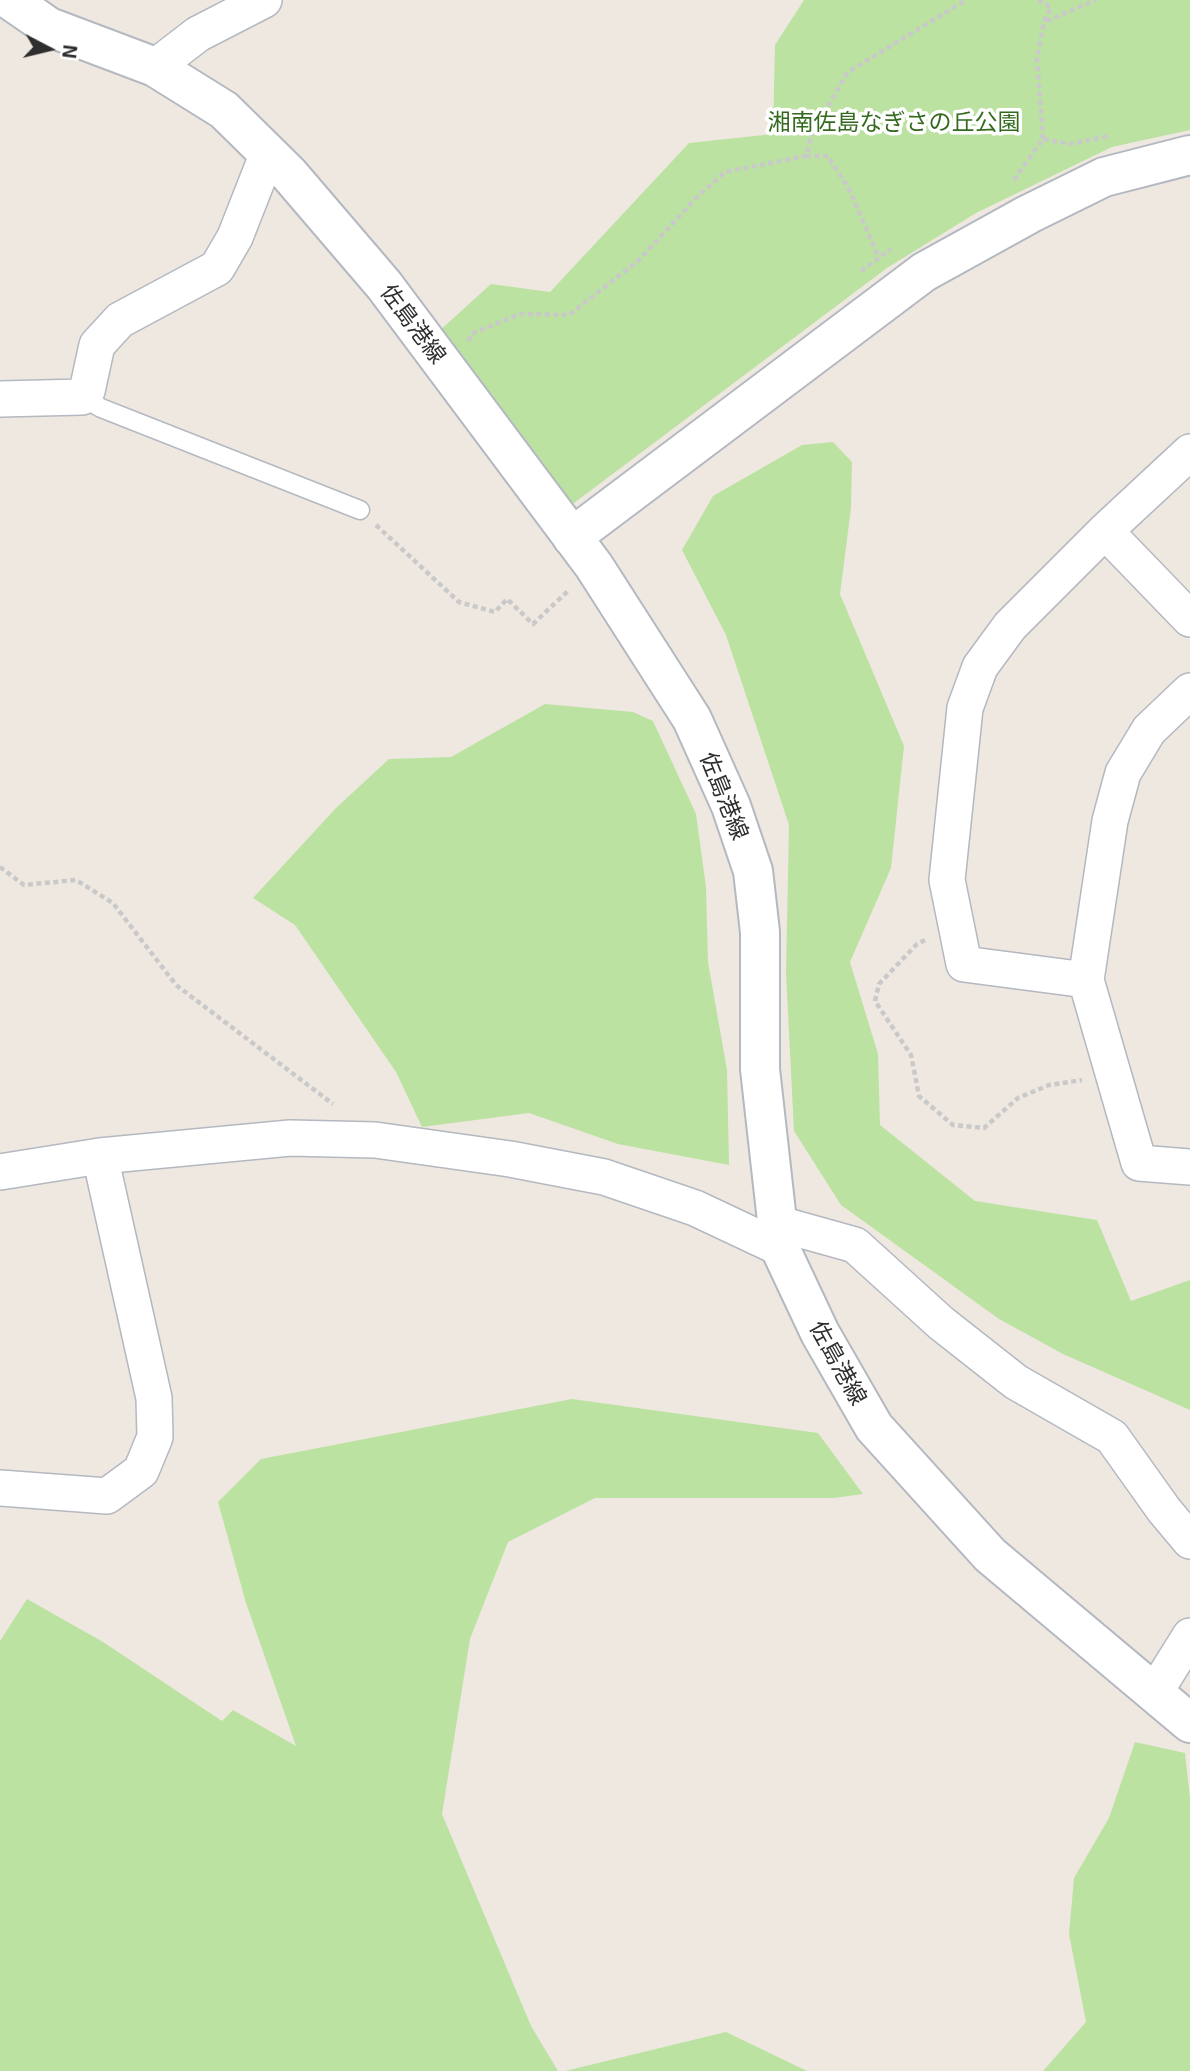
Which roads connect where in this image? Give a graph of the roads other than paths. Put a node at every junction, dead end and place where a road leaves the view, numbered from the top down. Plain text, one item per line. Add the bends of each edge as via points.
1 (10, 0) edge
2 (264, 0) edge
3 (155, 67) junction
4 (268, 153) junction
5 (1190, 155) edge
6 (82, 397) junction
7 (0, 398) edge
8 (1190, 452) edge
9 (360, 510) road end
10 (1105, 531) junction
11 (583, 552) junction
12 (1190, 619) edge
13 (1190, 691) edge
14 (1086, 980) junction
15 (100, 1156) junction
16 (1190, 1167) edge
17 (0, 1172) edge
18 (778, 1236) junction
19 (0, 1488) edge
20 (1190, 1541) edge
21 (1190, 1636) edge
22 (1155, 1692) junction
23 (1190, 1723) edge

1 - 3 main road, 佐島港線 via 49,27
2 - 3 street via 198,34
3 - 4 main road, 佐島港線 via 224,110
4 - 6 street via 235,237 217,268 120,320 97,345
4 - 11 main road, 佐島港線 via 384,285
5 - 11 main road via 1104,177 924,272
6 - 7 street
6 - 9 lane
8 - 10 street
10 - 12 street
10 - 14 street via 1010,626 980,667 965,708 947,880 964,964
11 - 18 main road, 佐島港線 via 692,719 752,871 760,932 760,1069
13 - 14 street via 1149,730 1123,773 1110,821
14 - 16 street via 1139,1163
15 - 17 street
15 - 18 street via 290,1138 374,1140 604,1177
15 - 19 street via 154,1398 155,1437 141,1472 107,1496
18 - 20 street via 855,1245 941,1323 1016,1382 1112,1437
18 - 22 main road, 佐島港線 via 820,1333 874,1427 990,1555
21 - 22 street
22 - 23 main road, 佐島港線

